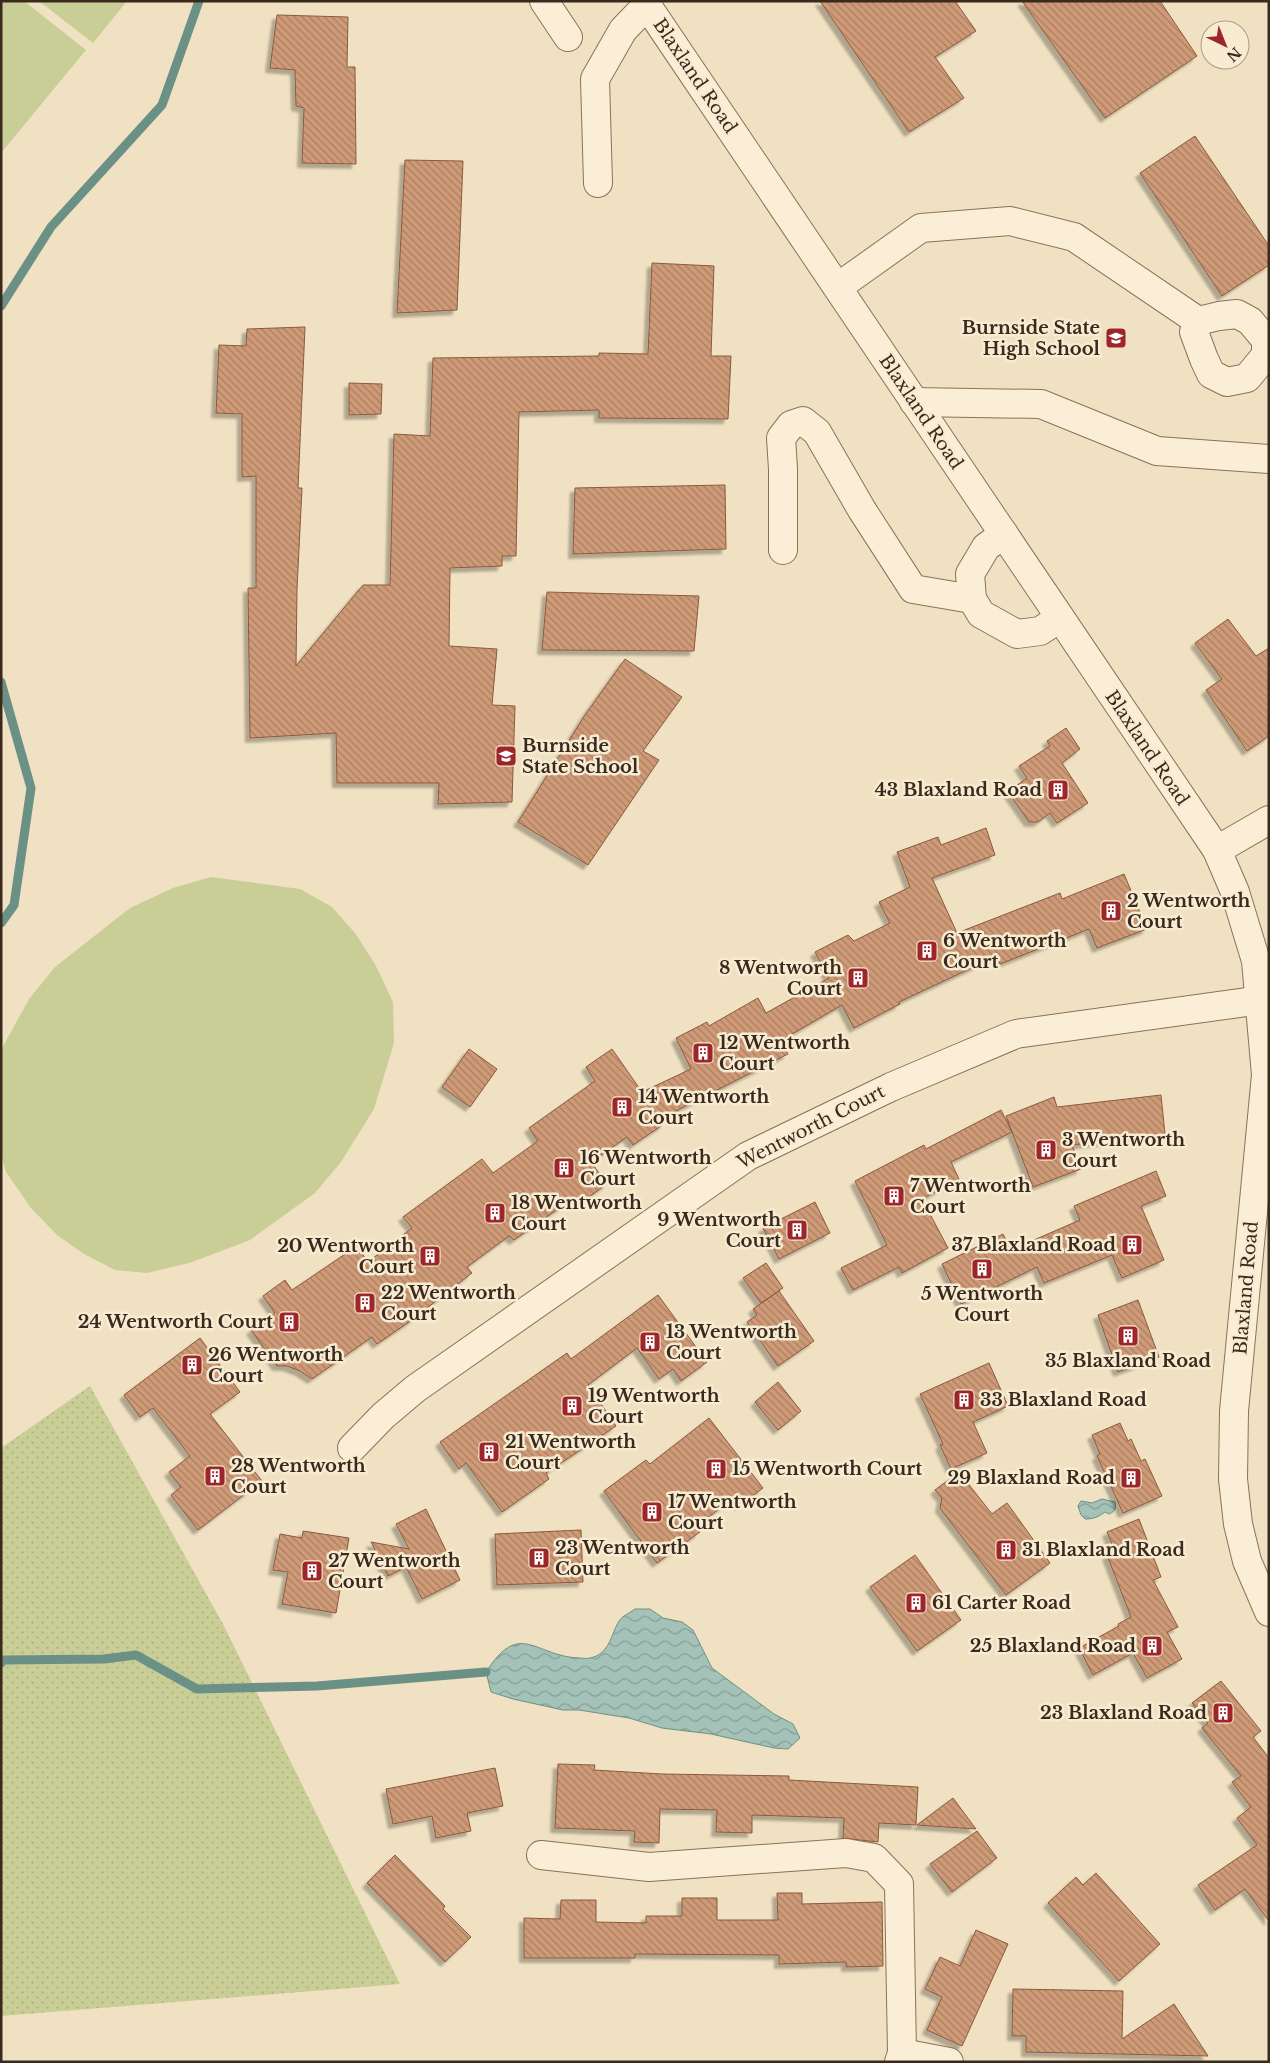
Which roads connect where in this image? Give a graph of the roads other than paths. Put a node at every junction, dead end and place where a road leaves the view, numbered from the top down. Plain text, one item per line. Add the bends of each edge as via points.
1 (544, 1) edge
2 (646, 3) edge
3 (568, 37) dead end
4 (598, 183) dead end
5 (838, 287) junction
6 (1198, 321) dead end
7 (914, 402) junction
8 (1269, 459) edge
9 (1004, 534) junction
10 (783, 550) dead end
11 (972, 599) junction
12 (1060, 618) junction
13 (1269, 820) edge
14 (1217, 850) junction
15 (1261, 1000) junction
16 (1262, 1190) edge
17 (352, 1448) dead end
18 (1269, 1612) edge
19 (540, 1855) dead end
20 (900, 2057) edge
21 (949, 2062) edge

1 - 3 street
2 - 4 street via 623,30 595,79
2 - 5 street, Blaxland Road
5 - 6 street via 921,228 1010,221 1074,237
5 - 7 street, Blaxland Road
7 - 8 street via 1041,404 1158,451
7 - 9 street, Blaxland Road
9 - 11 street via 986,546 970,574
9 - 12 street, Blaxland Road
10 - 11 street via 781,438 791,425 803,421 817,432 913,589
11 - 12 street via 981,614 1017,634 1040,631
12 - 14 street, Blaxland Road
13 - 14 street
14 - 15 street, Blaxland Road via 1248,933 1256,961
15 - 16 street, Blaxland Road via 1266,1075
15 - 17 street, Wentworth Court via 1016,1034 891,1087 748,1156 415,1389
16 - 18 street, Blaxland Road via 1234,1411 1233,1479 1238,1524 1247,1561
19 - 20 street via 649,1867 846,1854 874,1858 899,1884
20 - 21 street

